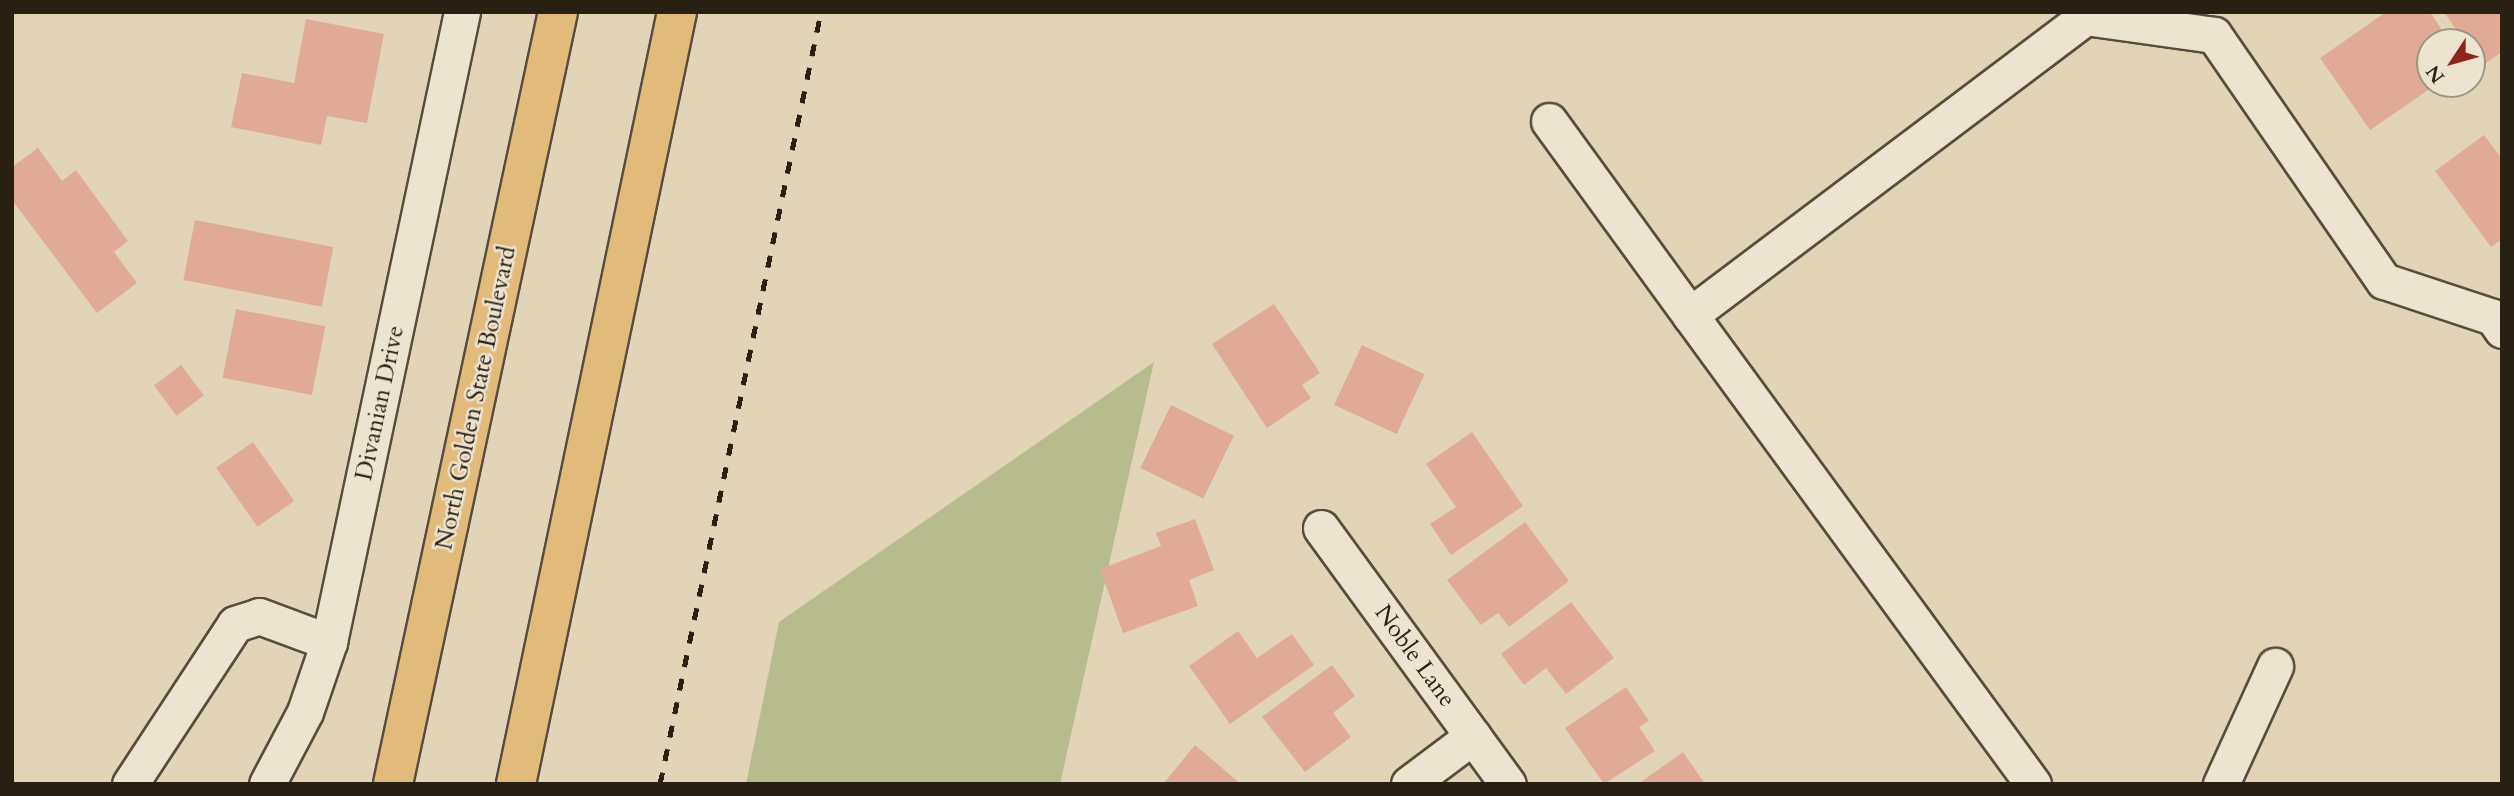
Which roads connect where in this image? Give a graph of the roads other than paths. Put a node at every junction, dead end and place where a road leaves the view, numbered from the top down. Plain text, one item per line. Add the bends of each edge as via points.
1 (462, 12) edge
2 (558, 12) edge
3 (677, 12) edge
4 (2089, 15) edge
5 (1549, 121) dead end
6 (1690, 315) junction
7 (2502, 330) edge
8 (473, 410) junction
9 (1321, 528) dead end
10 (329, 642) junction
11 (2275, 666) dead end
12 (1473, 736) junction
13 (130, 784) edge
14 (267, 784) edge
15 (367, 784) edge
16 (393, 784) edge
17 (516, 784) edge
18 (1409, 784) edge
19 (1508, 784) edge
20 (2033, 784) edge
21 (2221, 784) edge

1 - 10 street, Divanian Drive
2 - 8 main road, North Golden State Boulevard
3 - 17 main road
4 - 6 street
4 - 7 street via 2214,35 2384,281 2493,317
5 - 6 street
6 - 20 street
8 - 15 main road via 436,458
8 - 16 main road, North Golden State Boulevard
9 - 12 street, Noble Lane
10 - 13 street via 258,616 235,624
10 - 14 street, Divanian Drive via 304,712
11 - 21 street
12 - 18 street
12 - 19 street, Noble Lane

